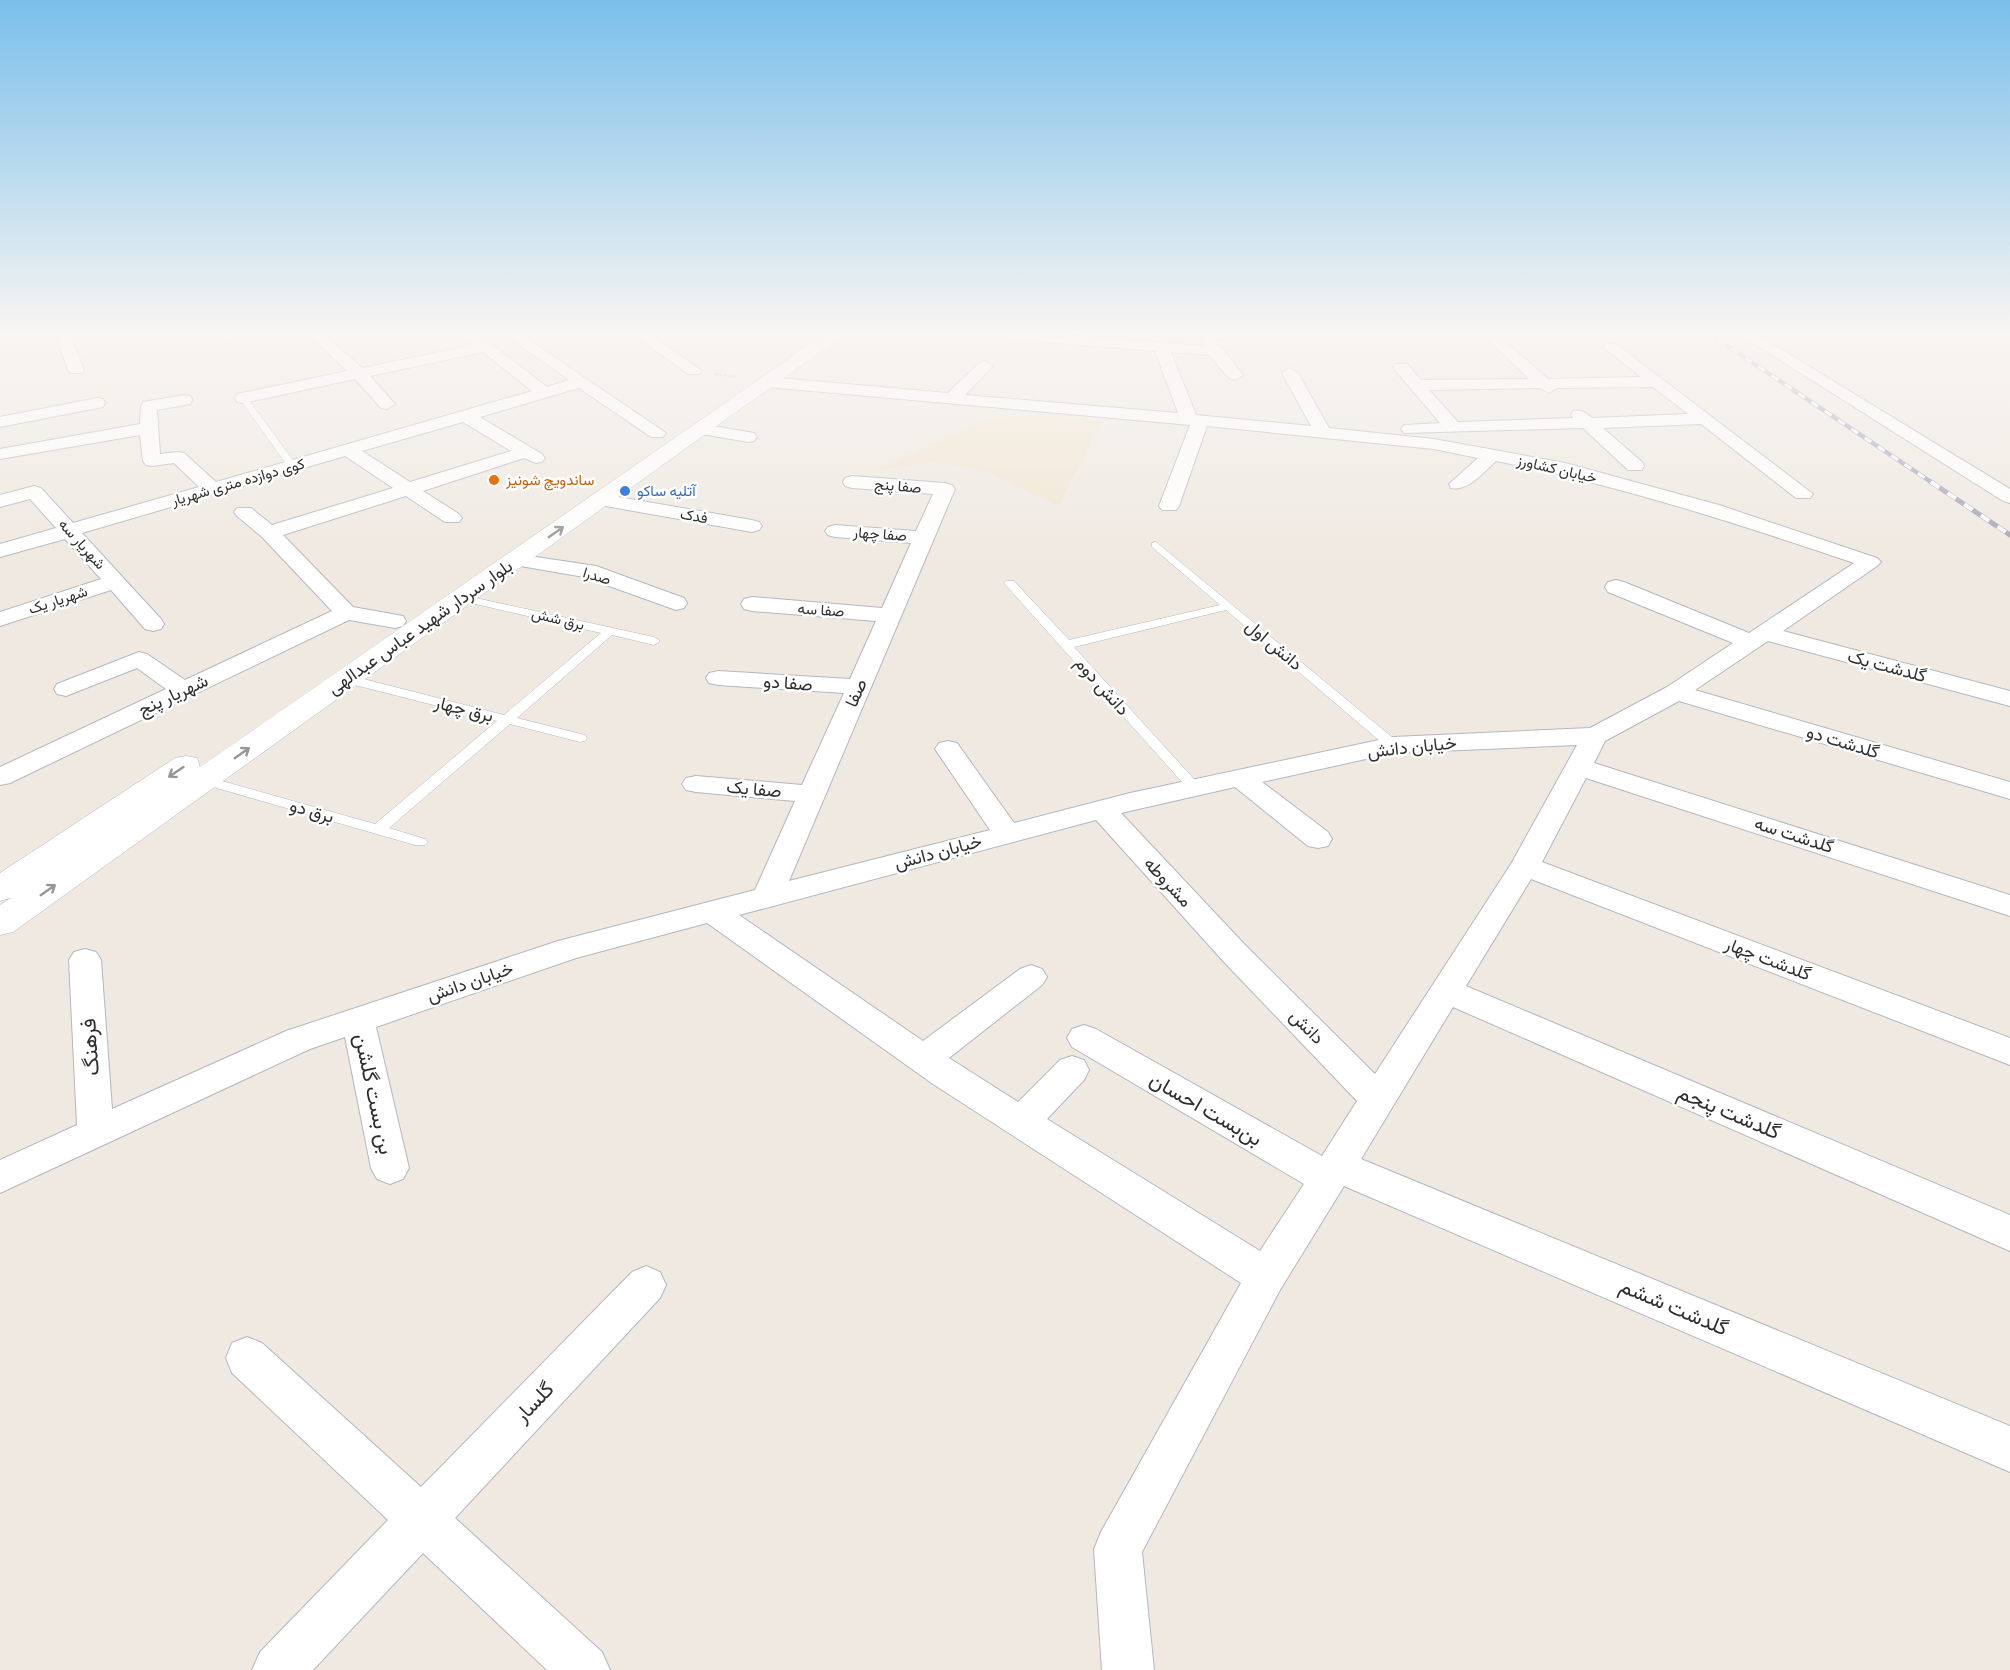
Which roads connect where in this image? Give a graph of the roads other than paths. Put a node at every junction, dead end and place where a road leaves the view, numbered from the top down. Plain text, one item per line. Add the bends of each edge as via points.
1 (55, 409) edge
2 (100, 409) edge
3 (149, 409) edge
4 (251, 409) edge
5 (490, 409) edge
6 (621, 409) edge
7 (693, 409) edge
8 (730, 409) edge
9 (1066, 409) edge
10 (1190, 409) edge
11 (1310, 409) edge
12 (1437, 409) edge
13 (1572, 409) edge
14 (1693, 409) edge
15 (1867, 409) edge
16 (466, 416) junction
17 (1706, 419) junction
18 (1195, 420) junction
19 (0, 422) edge
20 (1586, 422) junction
21 (1452, 426) junction
22 (148, 428) junction
23 (702, 429) junction
24 (657, 433) junction
25 (1324, 434) junction
26 (109, 435) junction
27 (748, 437) dead end
28 (348, 450) junction
29 (0, 454) edge
30 (1492, 456) junction
31 (292, 466) junction
32 (1635, 466) dead end
33 (852, 482) dead end
34 (1458, 484) dead end
35 (212, 489) junction
36 (945, 489) joint
37 (408, 490) junction
38 (1803, 494) dead end
39 (2010, 497) edge
40 (601, 500) junction
41 (0, 501) edge
42 (1169, 506) dead end
43 (244, 512) dead end
44 (452, 518) dead end
45 (752, 526) dead end
46 (70, 531) junction
47 (835, 531) dead end
48 (269, 533) junction
49 (924, 538) junction
50 (1156, 545) dead end
51 (0, 551) edge
52 (516, 560) junction
53 (1870, 562) joint
54 (116, 582) junction
55 (1010, 583) dead end
56 (1616, 587) dead end
57 (462, 598) junction
58 (676, 603) dead end
59 (752, 604) dead end
60 (1229, 606) junction
61 (346, 613) junction
62 (890, 615) junction
63 (0, 619) edge
64 (395, 621) junction
65 (153, 624) dead end
66 (610, 631) junction
67 (1758, 638) junction
68 (654, 641) dead end
69 (1065, 645) junction
70 (718, 678) dead end
71 (348, 679) junction
72 (859, 687) junction
73 (66, 689) dead end
74 (184, 690) junction
75 (1676, 692) junction
76 (2010, 699) edge
77 (508, 720) junction
78 (580, 738) dead end
79 (1393, 745) junction
80 (948, 749) dead end
81 (1586, 751) junction
82 (0, 777) edge
83 (1240, 778) junction
84 (204, 780) junction
85 (696, 783) dead end
86 (1194, 788) junction
87 (2010, 791) edge
88 (812, 794) junction
89 (1102, 810) junction
90 (378, 830) junction
91 (1007, 834) junction
92 (1318, 839) dead end
93 (420, 842) dead end
94 (1525, 866) junction
95 (0, 890) edge
96 (767, 897) junction
97 (2010, 906) edge
98 (711, 911) junction
99 (0, 923) edge
100 (1235, 954) joint
101 (85, 960) dead end
102 (1031, 977) dead end
103 (1447, 991) junction
104 (358, 1020) junction
105 (1084, 1038) dead end
106 (2010, 1052) edge
107 (923, 1059) junction
108 (1072, 1070) dead end
109 (1379, 1100) junction
110 (1021, 1122) junction
111 (96, 1133) junction
112 (390, 1168) dead end
113 (1333, 1173) junction
114 (0, 1177) edge
115 (2010, 1233) edge
116 (1266, 1277) junction
117 (646, 1285) dead end
118 (248, 1359) dead end
119 (2010, 1449) edge
120 (422, 1520) junction
121 (278, 1670) edge
122 (584, 1670) edge
123 (1128, 1670) edge

1 - 19 street
2 - 26 street
3 - 22 street
4 - 31 lane
5 - 16 street, کوی دوازده متری شهریار
6 - 24 street
7 - 24 street, بلوار سردار شهید عباس عبدالهی
8 - 23 street, بلوار سردار شهید عباس عبدالهی
9 - 18 street, خیابان کشاورز
10 - 18 street
11 - 25 street
12 - 21 street
13 - 20 street
14 - 17 street
15 - 39 street
16 - 28 street, کوی دوازده متری شهریار
16 - 37 street via 535,457
17 - 20 street
17 - 38 street
18 - 25 street, خیابان کشاورز
18 - 42 street
20 - 21 street
20 - 32 street
21 - 25 street
22 - 26 street
22 - 35 street via 152,461 178,457
23 - 27 street
23 - 40 street, بلوار سردار شهید عباس عبدالهی
24 - 64 street, بلوار سردار شهید عباس عبدالهی
25 - 30 street, خیابان کشاورز via 1434,444
26 - 29 street
28 - 31 street, کوی دوازده متری شهریار
28 - 37 street
30 - 34 street
30 - 53 street, خیابان کشاورز via 1565,469 1712,509
31 - 35 street, کوی دوازده متری شهریار
33 - 36 street, صفا پنج
35 - 46 street, کوی دوازده متری شهریار
36 - 49 street, صفا
37 - 44 street
37 - 48 street
40 - 45 street, فدک
52 -> 40 street, بلوار سردار شهید عباس عبدالهی
41 - 46 street, شهریار سه via 34,492
43 - 48 street
46 - 51 street, کوی دوازده متری شهریار
46 - 54 street, شهریار سه
47 - 49 street, صفا چهار
48 - 61 street
49 - 62 street, صفا
50 - 60 lane, دانش اول
52 - 57 street, بلوار سردار شهید عباس عبدالهی
52 - 58 street, صدرا via 588,571
53 - 67 street, خیابان دانش
54 - 63 street, شهریار یک
54 - 65 street, شهریار سه
55 - 69 lane, دانش دوم
56 - 67 street, گلدشت یک
57 - 66 lane, برق شش
57 - 71 street, بلوار سردار شهید عباس عبدالهی
59 - 62 street, صفا سه
60 - 69 lane
60 - 79 lane, دانش اول
61 - 64 street
61 - 74 street, شهریار پنج
62 - 72 street, صفا
64 -> 95 street, بلوار سردار شهید عباس عبدالهی
66 - 68 lane, برق شش
66 - 77 lane
67 - 75 street, خیابان دانش
67 - 76 street, گلدشت یک
69 - 86 lane, دانش دوم
70 - 72 street, صفا دو
71 - 77 lane, برق چهار
84 -> 71 street, بلوار سردار شهید عباس عبدالهی
72 - 88 street, صفا
73 - 74 street via 139,659
74 - 82 street, شهریار پنج
75 - 81 street, خیابان دانش
75 - 87 street, گلدشت دو
77 - 78 lane, برق چهار
77 - 90 lane
79 - 81 street, خیابان دانش
79 - 83 street, خیابان دانش
80 - 91 street
81 - 94 street
81 - 97 street, گلدشت سه
83 - 86 street, خیابان دانش
83 - 92 street
84 - 90 lane, برق دو
99 -> 84 street, بلوار سردار شهید عباس عبدالهی
85 - 88 street, صفا یک
86 - 89 street, خیابان دانش
88 - 96 street, صفا
89 - 91 street, خیابان دانش
89 - 100 street, مشروطه
90 - 93 lane, برق دو
91 - 96 street, خیابان دانش
94 - 103 street
94 - 106 street, گلدشت چهار
96 - 98 street, خیابان دانش
98 - 104 street, خیابان دانش via 570,949
98 - 107 street
100 - 109 street, دانش
101 - 111 street, فرهنگ
102 - 107 street
103 - 109 street
103 - 115 street, گلدشت پنجم
104 - 111 street, خیابان دانش via 298,1040
104 - 112 street, بن بست گلشن
105 - 113 street, بن‌بست احسان
107 - 110 street
108 - 110 street
109 - 113 street
110 - 116 street
111 - 114 street, خیابان دانش
113 - 116 street
113 - 119 street, گلدشت ششم
116 - 123 street via 1118,1549
117 - 120 street, گلسار
118 - 120 street
120 - 121 street, گلسار
120 - 122 street

